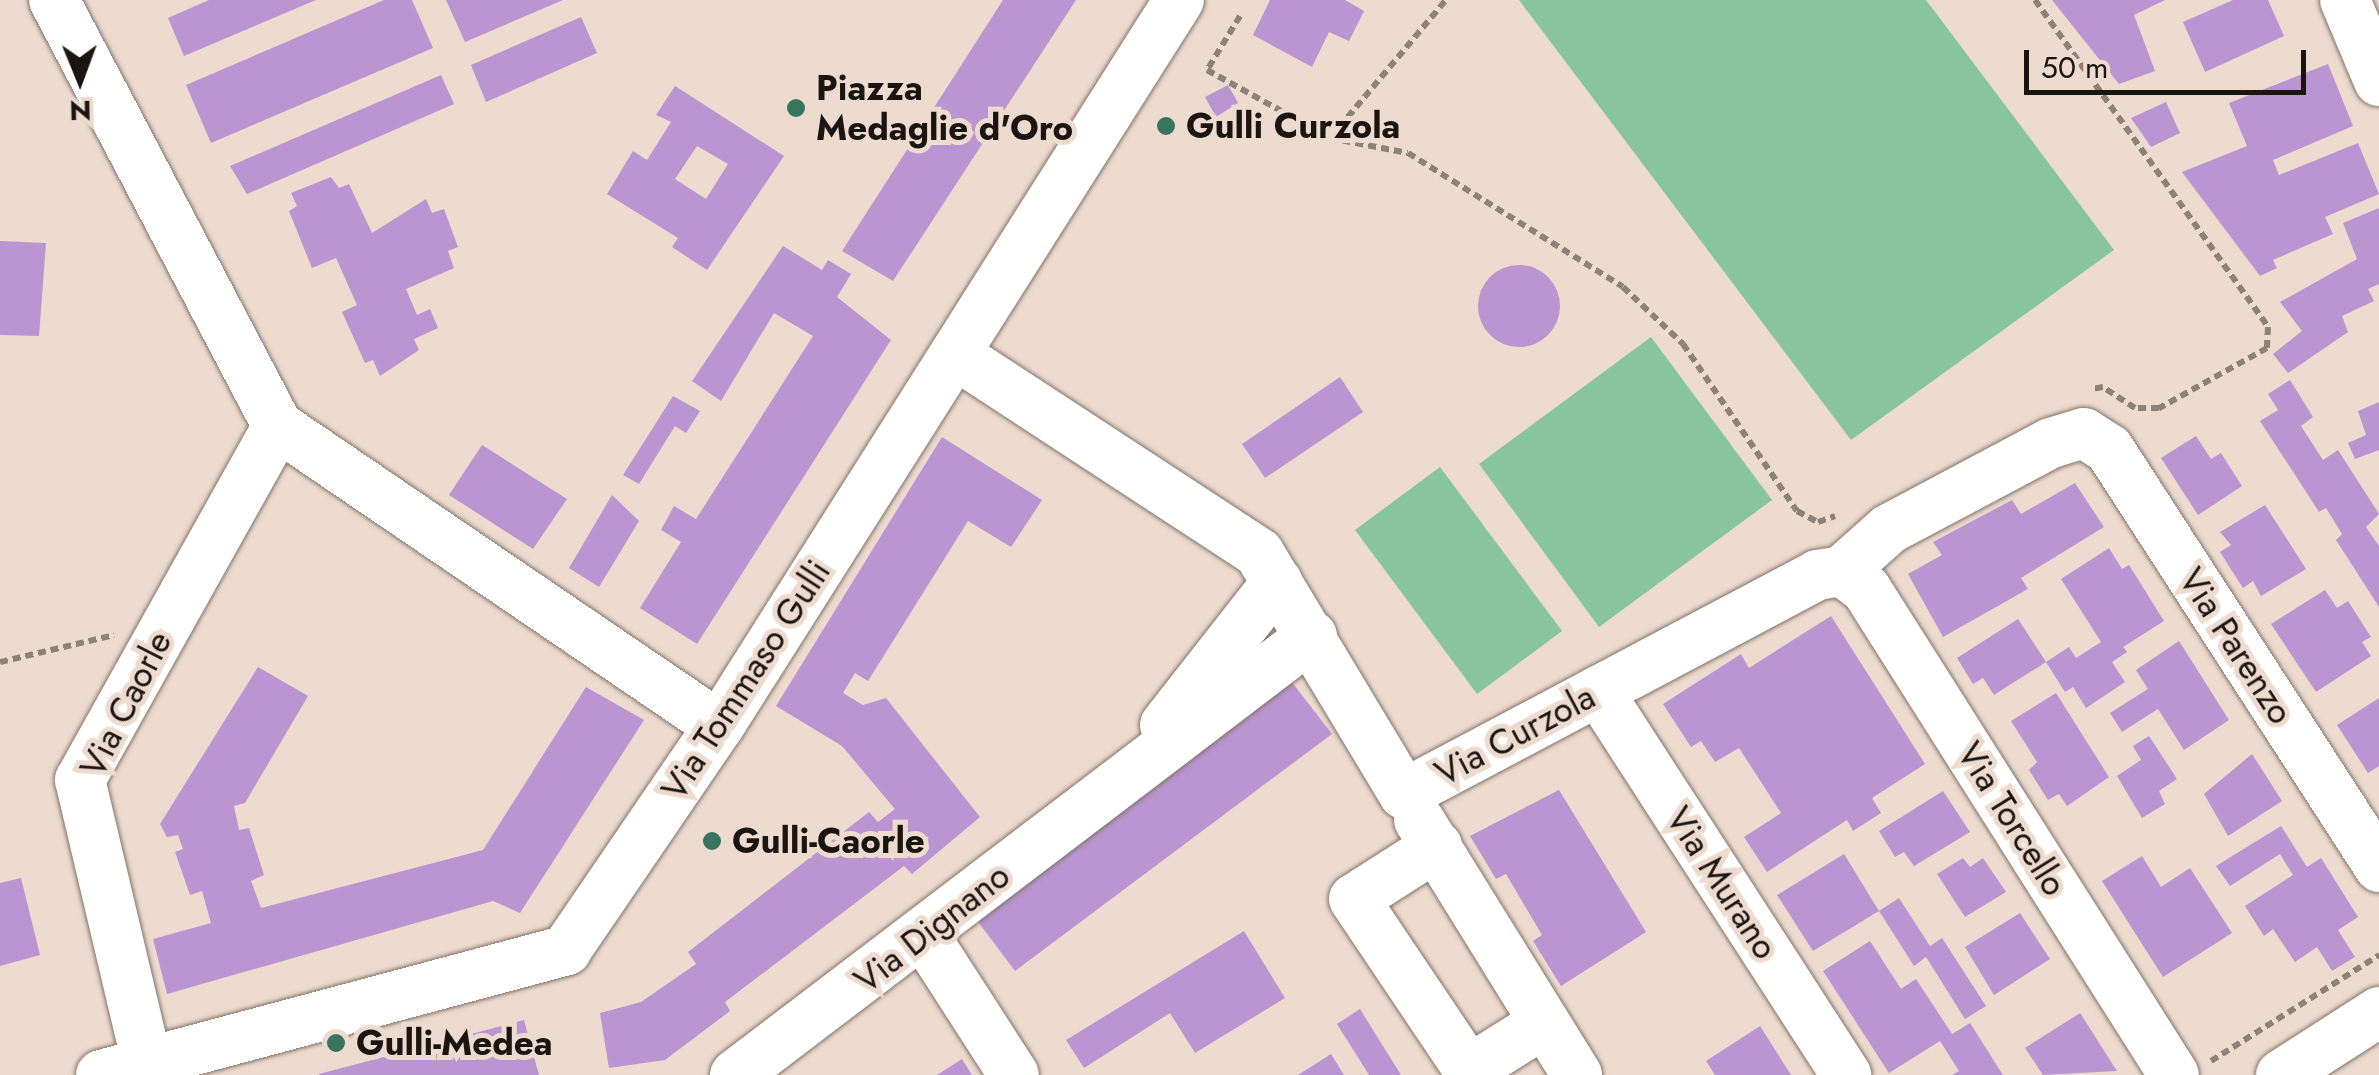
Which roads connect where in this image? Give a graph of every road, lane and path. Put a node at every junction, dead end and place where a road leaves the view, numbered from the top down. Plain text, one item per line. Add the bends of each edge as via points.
1 (54, 0) edge
2 (1179, 0) edge
3 (1446, 0) edge
4 (2035, 0) edge
5 (2345, 0) edge
6 (1240, 16) dead end
7 (2379, 80) edge
8 (1330, 138) junction
9 (955, 354) junction
10 (2081, 413) junction
11 (278, 426) junction
12 (1850, 510) dead end
13 (1842, 571) junction
14 (1277, 582) junction
15 (1312, 636) junction
16 (153, 650) junction
17 (0, 662) edge
18 (1598, 691) junction
19 (720, 726) junction
20 (1124, 776) junction
21 (1420, 820) junction
22 (2379, 867) edge
23 (924, 936) junction
24 (2379, 955) edge
25 (2379, 1012) edge
26 (1544, 1023) junction
27 (2310, 1068) edge
28 (124, 1069) edge
29 (2190, 1070) edge
30 (736, 1075) edge
31 (1014, 1075) edge
32 (1577, 1075) edge
33 (1846, 1075) edge

1 - 11 street
2 - 9 street, Via Tommaso Gulli
3 - 8 path
4 - 10 path via 2268,327 2267,348 2159,408 2135,408 2103,387
5 - 7 street
6 - 8 path via 1207,70
8 - 12 path via 1408,154 1510,211 1623,288 1682,344 1797,511 1818,522
9 - 14 street, Via Curzola via 1258,554
9 - 19 street, Via Tommaso Gulli
10 - 13 street, Via Curzola via 2051,443 1889,528
10 - 22 street, Via Parenzo
11 - 16 street, Via Caorle
11 - 19 street
13 - 18 street, Via Curzola via 1817,575
13 - 29 street, Via Torcello via 1866,590
14 - 15 street, Via Curzola
14 - 20 street, Via Dignano
15 - 20 street, Via Dignano
15 - 21 street, Via Curzola
16 - 17 path via 107,633
16 - 28 street, Via Caorle via 80,780
18 - 21 street, Via Curzola
18 - 33 street, Via Murano
19 - 28 street, Via Tommaso Gulli via 566,950
20 - 23 street, Via Dignano
21 - 26 street
21 - 26 street via 1354,899 1468,1070
23 - 30 street, Via Dignano
23 - 31 street
24 - 29 path
25 - 27 street
26 - 32 street

